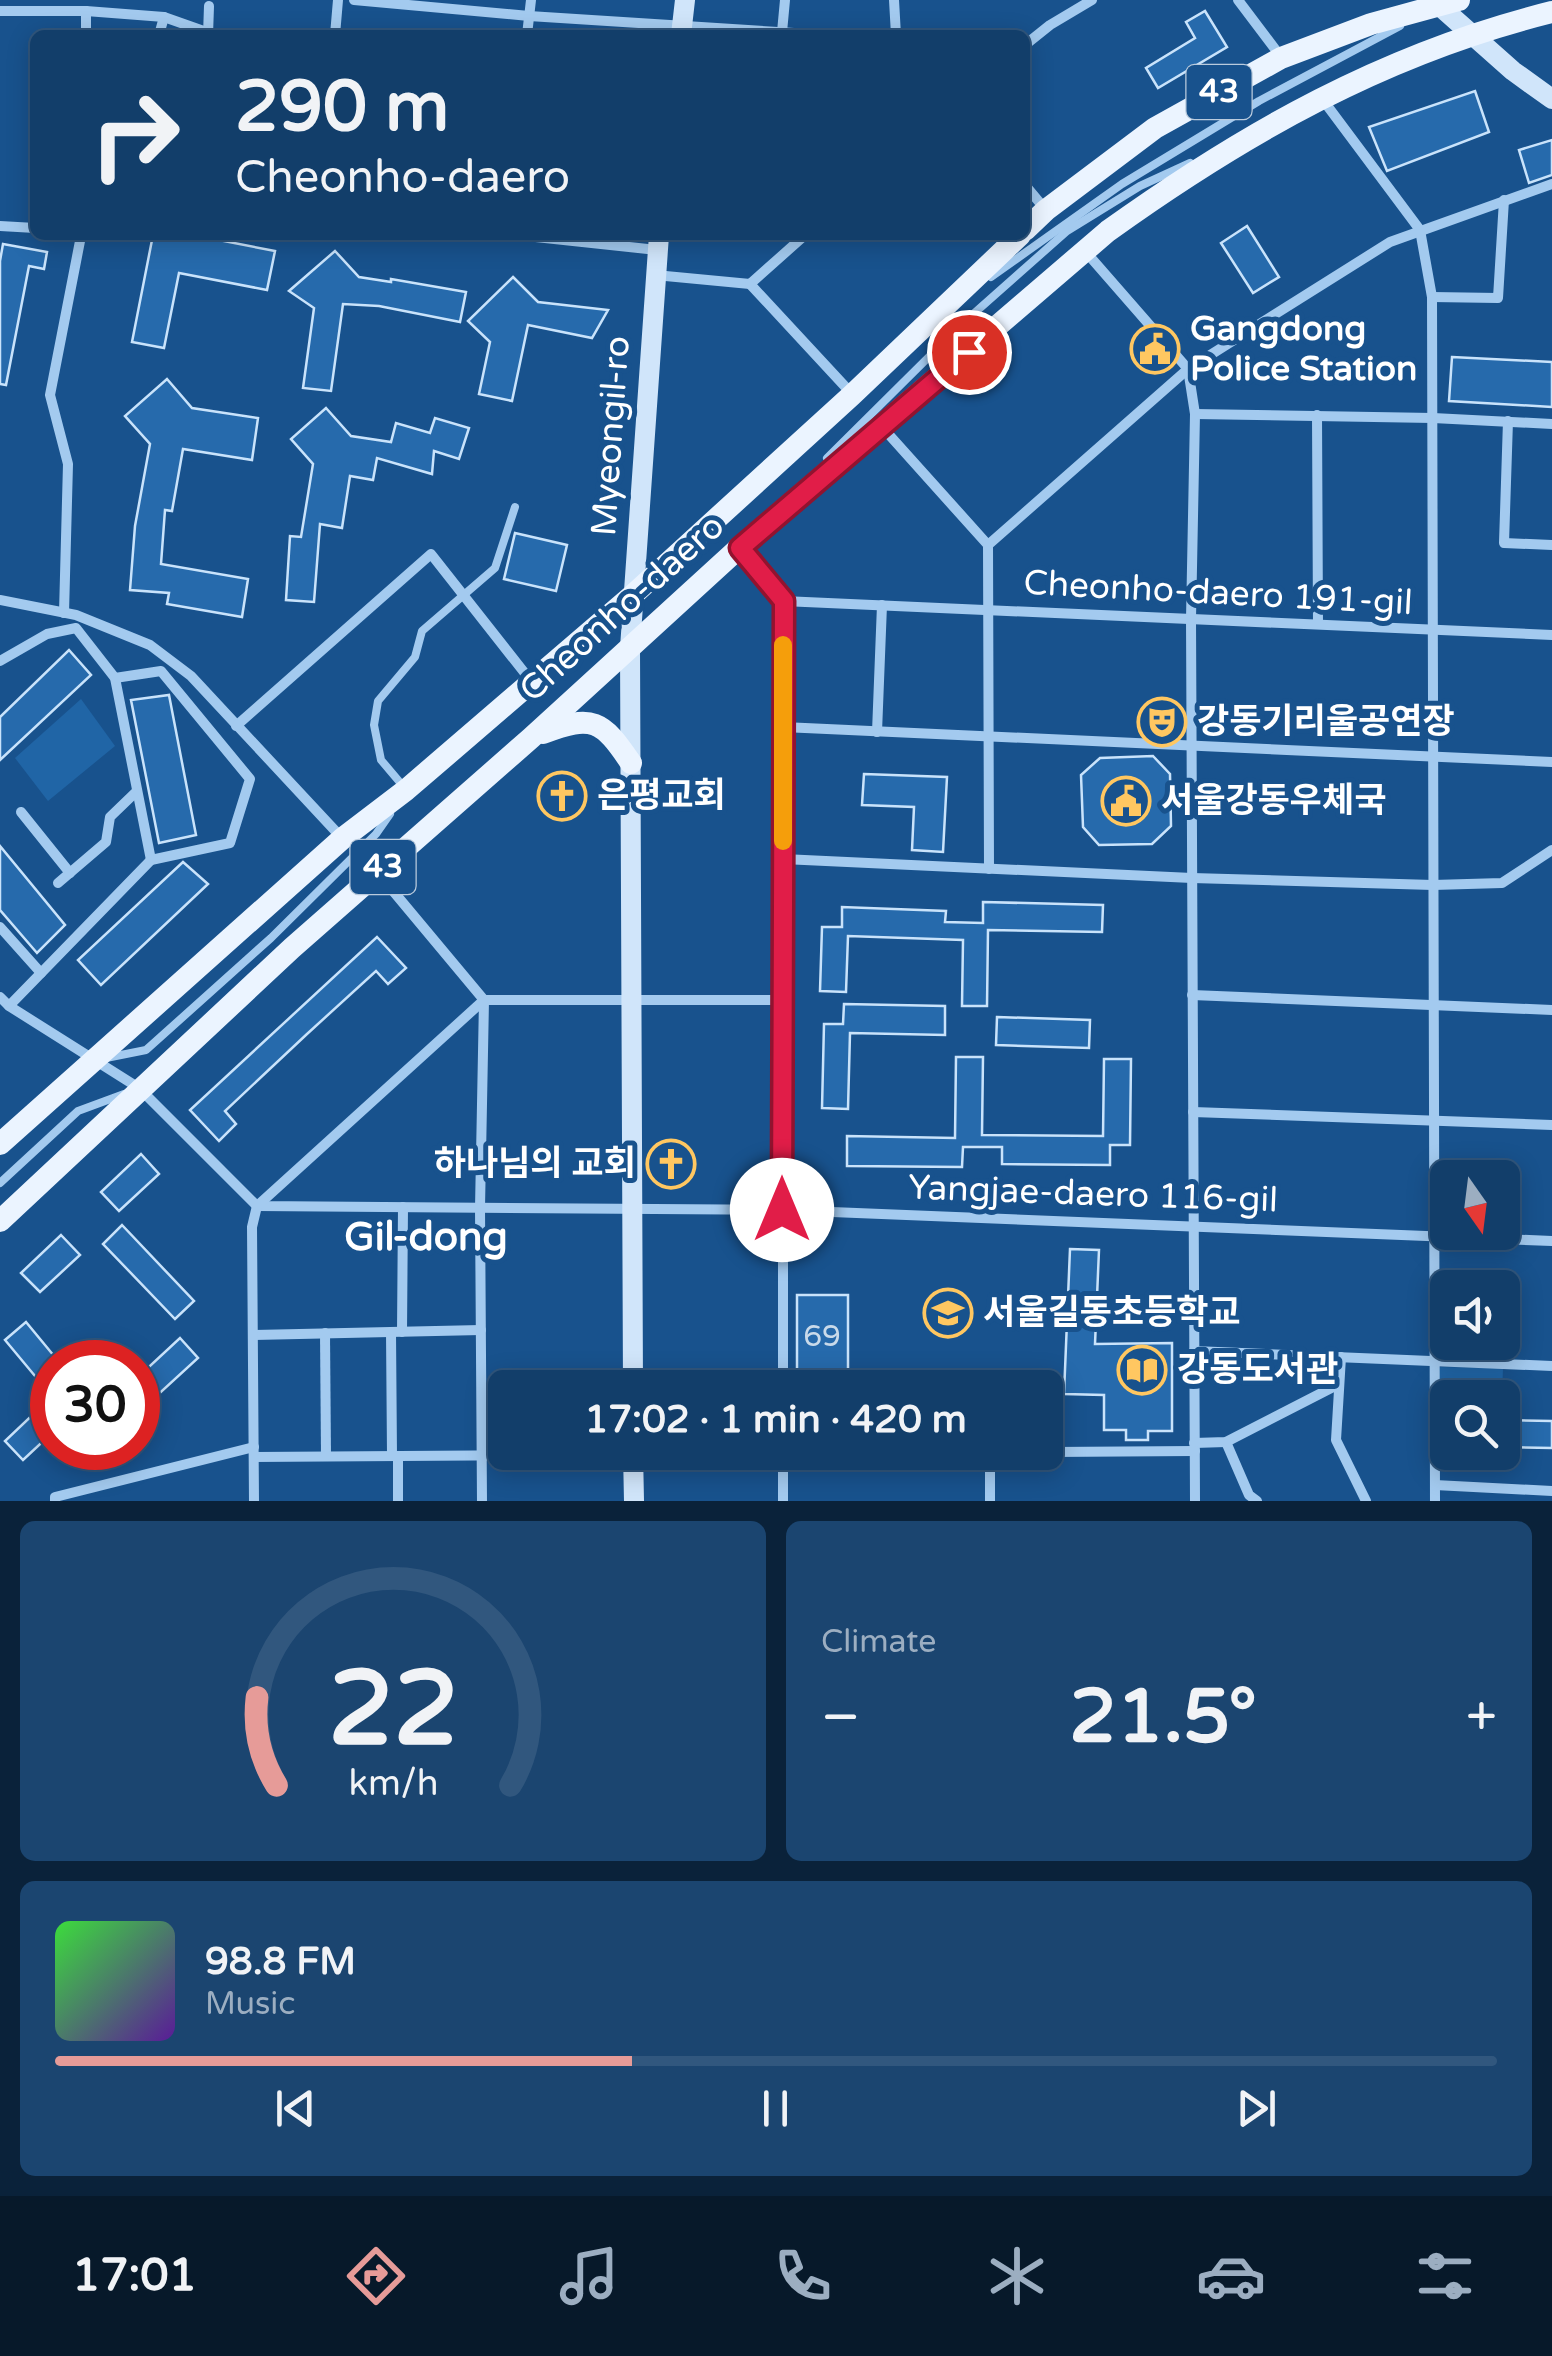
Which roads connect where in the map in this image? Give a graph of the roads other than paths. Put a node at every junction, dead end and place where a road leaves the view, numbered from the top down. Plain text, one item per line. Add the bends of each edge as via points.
1 (338, 0) edge
2 (354, 0) edge
3 (531, 0) edge
4 (685, 0) edge
5 (785, 0) edge
6 (894, 0) edge
7 (1092, 0) edge
8 (1238, 0) edge
9 (1444, 2) edge
10 (209, 6) dead end
11 (0, 11) edge
12 (86, 11) junction
13 (1552, 12) edge
14 (529, 16) junction
15 (164, 17) junction
16 (86, 30) edge
17 (160, 30) edge
18 (199, 30) edge
19 (210, 30) edge
20 (336, 30) edge
21 (528, 30) edge
22 (682, 30) edge
23 (782, 30) edge
24 (896, 30) edge
25 (1472, 35) junction
26 (1030, 41) edge
27 (1281, 58) junction
28 (1320, 97) junction
29 (1552, 99) edge
30 (1251, 136) junction
31 (1552, 184) edge
32 (1030, 192) edge
33 (1504, 200) junction
34 (1046, 210) junction
35 (1030, 225) edge
36 (0, 226) edge
37 (30, 226) edge
38 (1420, 230) junction
39 (77, 240) edge
40 (605, 240) edge
41 (799, 240) edge
42 (1014, 240) edge
43 (658, 243) edge
44 (1084, 250) junction
45 (655, 275) junction
46 (750, 284) junction
47 (1432, 297) junction
48 (936, 316) junction
49 (1188, 369) junction
50 (852, 395) junction
51 (1195, 414) junction
52 (1317, 415) junction
53 (1433, 418) junction
54 (1508, 421) junction
55 (1552, 424) edge
56 (882, 428) junction
57 (515, 507) dead end
58 (1552, 545) edge
59 (988, 546) junction
60 (740, 548) junction
61 (634, 594) junction
62 (465, 597) junction
63 (0, 600) edge
64 (784, 601) junction
65 (882, 605) junction
66 (988, 610) junction
67 (64, 613) junction
68 (1191, 619) junction
69 (1318, 624) junction
70 (1434, 630) junction
71 (1552, 634) edge
72 (630, 648) junction
73 (0, 660) edge
74 (115, 678) junction
75 (532, 681) junction
76 (236, 726) junction
77 (783, 727) junction
78 (878, 732) junction
79 (990, 737) junction
80 (531, 738) junction
81 (1192, 746) junction
82 (1432, 757) junction
83 (1552, 762) edge
84 (631, 763) junction
85 (406, 790) junction
86 (137, 791) junction
87 (21, 812) dead end
88 (342, 838) junction
89 (1552, 850) edge
90 (783, 859) junction
91 (151, 860) junction
92 (989, 869) junction
93 (378, 872) junction
94 (70, 874) junction
95 (1192, 878) junction
96 (58, 883) dead end
97 (1433, 885) junction
98 (0, 927) edge
99 (41, 973) junction
100 (1192, 995) junction
101 (484, 1000) junction
102 (782, 1000) junction
103 (631, 1001) junction
104 (4, 1002) edge
105 (1434, 1005) junction
106 (1552, 1010) edge
107 (96, 1060) junction
108 (138, 1088) junction
109 (1193, 1112) junction
110 (1434, 1121) junction
111 (1552, 1125) edge
112 (0, 1144) edge
113 (1434, 1160) edge
114 (0, 1183) edge
115 (257, 1206) junction
116 (403, 1208) junction
117 (480, 1208) junction
118 (631, 1208) junction
119 (782, 1210) junction
120 (0, 1221) edge
121 (1193, 1225) junction
122 (1430, 1236) edge
123 (1520, 1240) edge
124 (1552, 1241) edge
125 (1434, 1250) edge
126 (481, 1330) junction
127 (397, 1332) junction
128 (325, 1333) junction
129 (253, 1335) junction
130 (1194, 1351) junction
131 (1341, 1357) junction
132 (1435, 1361) junction
133 (1552, 1366) edge
134 (633, 1370) edge
135 (783, 1370) edge
136 (1340, 1384) junction
137 (1226, 1442) junction
138 (1194, 1447) junction
139 (1063, 1451) edge
140 (254, 1452) junction
141 (326, 1456) junction
142 (395, 1456) junction
143 (482, 1456) junction
144 (488, 1456) edge
145 (633, 1470) edge
146 (783, 1470) edge
147 (990, 1470) edge
148 (1435, 1485) junction
149 (1552, 1491) edge
150 (1250, 1499) edge
151 (56, 1501) edge
152 (254, 1501) edge
153 (398, 1501) edge
154 (482, 1501) edge
155 (634, 1501) edge
156 (783, 1501) edge
157 (990, 1501) edge
158 (1195, 1501) edge
159 (1366, 1501) edge
160 (1435, 1501) edge

1 - 20 street
2 - 14 street
3 - 14 street
4 - 22 street
5 - 23 street
6 - 24 street
7 - 26 street
8 - 27 street
9 - 25 street
9 - 27 main road, Cheonho-daero / 43
9 - 48 lane via 1122,184
10 - 19 street
11 - 12 street
12 - 15 street
12 - 16 street
13 - 25 main road, Cheonho-daero / 43
14 - 21 street
14 - 22 street
15 - 17 street
15 - 18 street
25 - 28 main road, Cheonho-daero / 43
25 - 29 street
27 - 34 main road, Cheonho-daero / 43 via 1156,128
28 - 30 main road, Cheonho-daero / 43
28 - 38 street
30 - 44 main road, Cheonho-daero / 43
30 - 60 lane via 1140,186 1067,231 962,324
31 - 33 street
32 - 34 street
33 - 38 street
33 - 47 street via 1498,298
34 - 35 main road, Cheonho-daero / 43
36 - 37 street
38 - 47 street
38 - 49 street via 1390,242
39 - 67 street via 50,394 68,464
40 - 43 street
41 - 46 street
42 - 48 main road, Cheonho-daero / 43
43 - 45 street, Myeongil-ro
44 - 49 street
44 - 56 main road, Cheonho-daero / 43
45 - 46 street
45 - 61 street, Myeongil-ro
46 - 50 street
47 - 53 street
48 - 50 main road, Cheonho-daero / 43
49 - 51 street
49 - 59 street
50 - 61 main road, Cheonho-daero / 43
51 - 52 street
51 - 68 street
52 - 53 street
52 - 69 street
53 - 54 street
53 - 70 street
54 - 55 street
54 - 58 street via 1504,543
56 - 59 street
56 - 60 main road, Cheonho-daero / 43
57 - 62 lane via 495,568
59 - 66 street
60 - 64 street
60 - 72 main road, Cheonho-daero / 43
61 - 72 street, Myeongil-ro
61 - 75 main road, Cheonho-daero / 43
62 - 75 street, Cheonho-daero
62 - 76 street, Cheonho-daero via 431,554
62 - 85 lane via 422,631 414,657 378,700 374,726 382,760
63 - 67 street
64 - 65 street, Cheonho-daero 191-gil
64 - 77 street
65 - 66 street, Cheonho-daero 191-gil
65 - 78 street
66 - 68 street, Cheonho-daero 191-gil
66 - 79 street
67 - 76 street via 150,645 191,676
68 - 69 street, Cheonho-daero 191-gil
68 - 81 street
69 - 70 street, Cheonho-daero 191-gil
70 - 71 street, Cheonho-daero 191-gil
70 - 82 street
72 - 80 main road, Cheonho-daero / 43
72 - 84 street, Myeongil-ro
73 - 74 street via 47,634 76,628
74 - 86 street
74 - 91 street via 161,671 250,780 230,843
75 - 85 main road, Cheonho-daero / 43
76 - 88 street
77 - 78 street
77 - 90 street
78 - 79 street
79 - 81 street
79 - 92 street
80 - 84 main road via 569,723 595,724 606,728
80 - 93 main road, Cheonho-daero / 43
81 - 82 street
81 - 95 street
82 - 83 street
82 - 97 street
84 - 103 street, Myeongil-ro
85 - 88 main road, Cheonho-daero / 43
85 - 107 lane via 376,834 146,1050
86 - 91 street
86 - 94 street via 110,817 106,842
87 - 94 street
88 - 107 main road, Cheonho-daero / 43
89 - 97 street via 1502,883
90 - 92 street
90 - 102 street
91 - 99 street
92 - 95 street
93 - 101 street
93 - 108 main road, Cheonho-daero / 43
94 - 96 street
95 - 97 street
95 - 100 street
97 - 105 street
98 - 99 street
99 - 104 street
100 - 105 street
100 - 109 street
101 - 103 street
101 - 115 street
101 - 117 street
102 - 103 street
102 - 119 street
103 - 118 street, Myeongil-ro
104 - 107 street
105 - 106 street
105 - 110 street
107 - 108 street
107 - 112 main road, Cheonho-daero / 43
108 - 114 lane via 78,1111
108 - 115 street
108 - 120 main road, Cheonho-daero / 43
109 - 110 street
109 - 121 street
110 - 111 street
110 - 113 street
115 - 116 street, Yangjae-daero 116-gil
115 - 129 street
116 - 117 street, Yangjae-daero 116-gil
116 - 127 street
117 - 118 street, Yangjae-daero 116-gil
117 - 126 street
118 - 119 street, Yangjae-daero 116-gil
118 - 134 street, Myeongil-ro
119 - 121 street, Yangjae-daero 116-gil
119 - 135 street
121 - 122 street, Yangjae-daero 116-gil
121 - 130 street
123 - 124 street, Yangjae-daero 116-gil
125 - 132 street
126 - 127 street
126 - 143 street
127 - 128 street
127 - 142 street
128 - 129 street
128 - 141 street
129 - 140 street
130 - 131 street
130 - 138 street
131 - 132 street
131 - 136 street
132 - 133 street
132 - 148 street
136 - 137 street
136 - 159 street via 1336,1440
137 - 138 street
137 - 150 street
138 - 139 street
138 - 158 street
140 - 141 street
140 - 151 street
140 - 152 street
141 - 142 street
142 - 143 street
142 - 153 street
143 - 144 street
143 - 154 street
145 - 155 street
146 - 156 street
147 - 157 street
148 - 149 street
148 - 160 street

